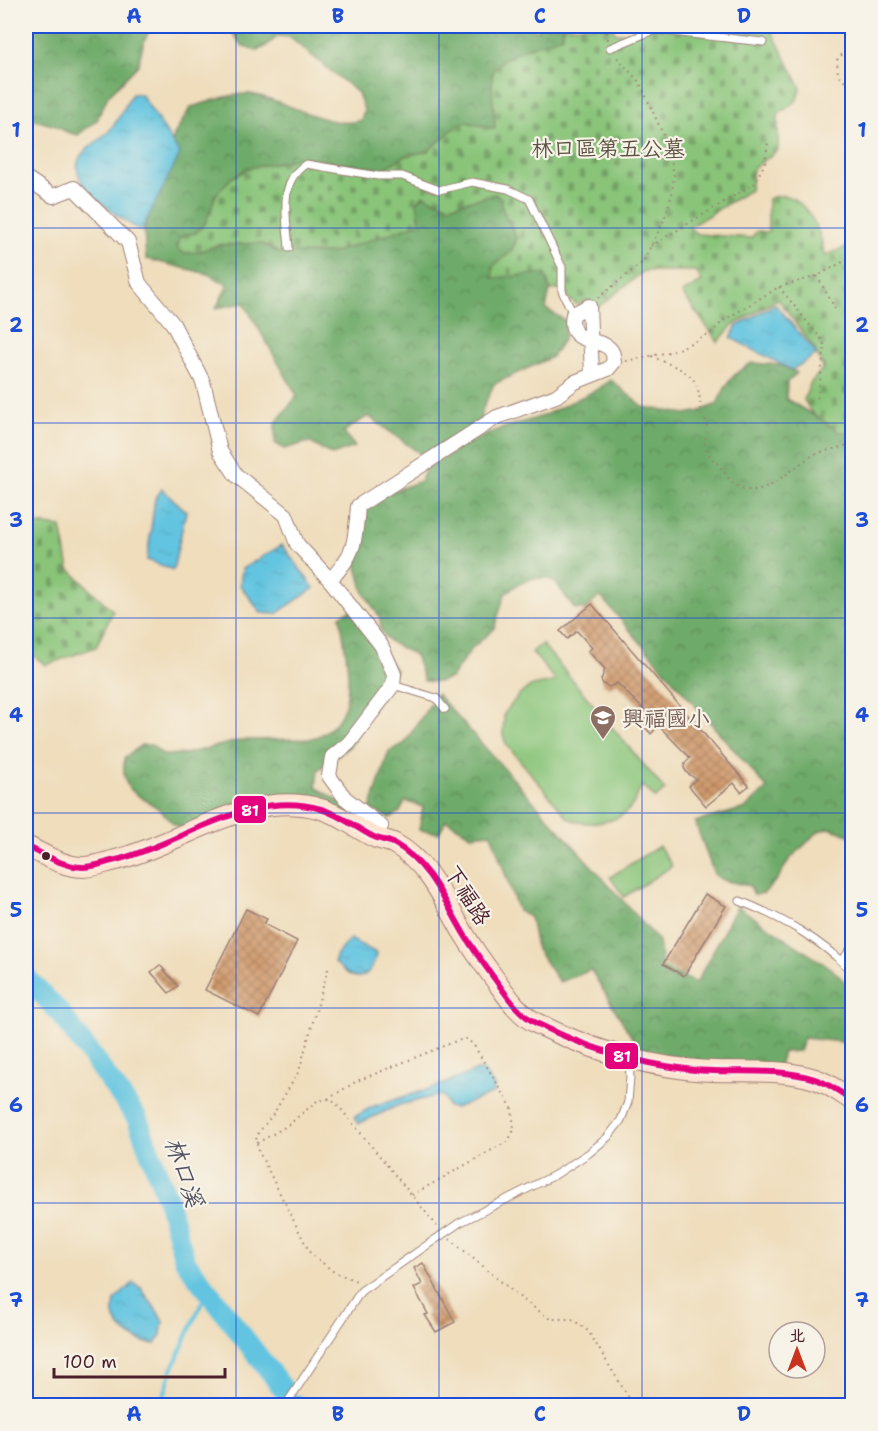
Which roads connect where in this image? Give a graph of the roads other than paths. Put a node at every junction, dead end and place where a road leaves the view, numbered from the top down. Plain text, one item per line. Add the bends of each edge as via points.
1 (763, 42) dead end
2 (610, 48) road end
3 (26, 178) edge
4 (289, 248) dead end
5 (573, 315) junction
6 (592, 343) junction
7 (592, 375) junction
8 (330, 580) junction
9 (393, 685) junction
10 (445, 709) dead end
11 (375, 838) junction
12 (26, 846) edge
13 (740, 900) dead end
14 (852, 947) edge
15 (842, 961) junction
16 (852, 971) edge
17 (629, 1058) junction
18 (852, 1100) edge
19 (285, 1406) edge

1 - 2 lane via 654,30
3 - 8 street via 53,195 74,188 128,242 139,283 173,324 203,382 220,451 236,475 286,515 297,544
4 - 5 lane via 285,197 295,171 306,164 402,176 439,190 472,182 508,189 529,200 562,267 562,291
5 - 6 street via 574,331
5 - 6 street via 589,306
6 - 7 street
6 - 7 street via 607,347 614,362
7 - 8 street via 556,396 496,417 358,506 355,543 345,564
8 - 9 street via 381,645 394,674
9 - 10 lane via 436,698
9 - 11 street via 349,743 332,757 329,776 345,798 381,826
11 - 12 main road, 下福路 via 323,809 291,804 254,807 139,854 84,867 56,861
11 - 17 main road, 下福路 via 393,843 426,872 478,956 522,1013 534,1022
13 - 15 lane via 782,919
14 - 15 lane
15 - 16 lane
17 - 18 main road, 下福路 via 687,1070 764,1071 817,1079
17 - 19 lane via 628,1102 608,1137 555,1175 459,1223 361,1291

